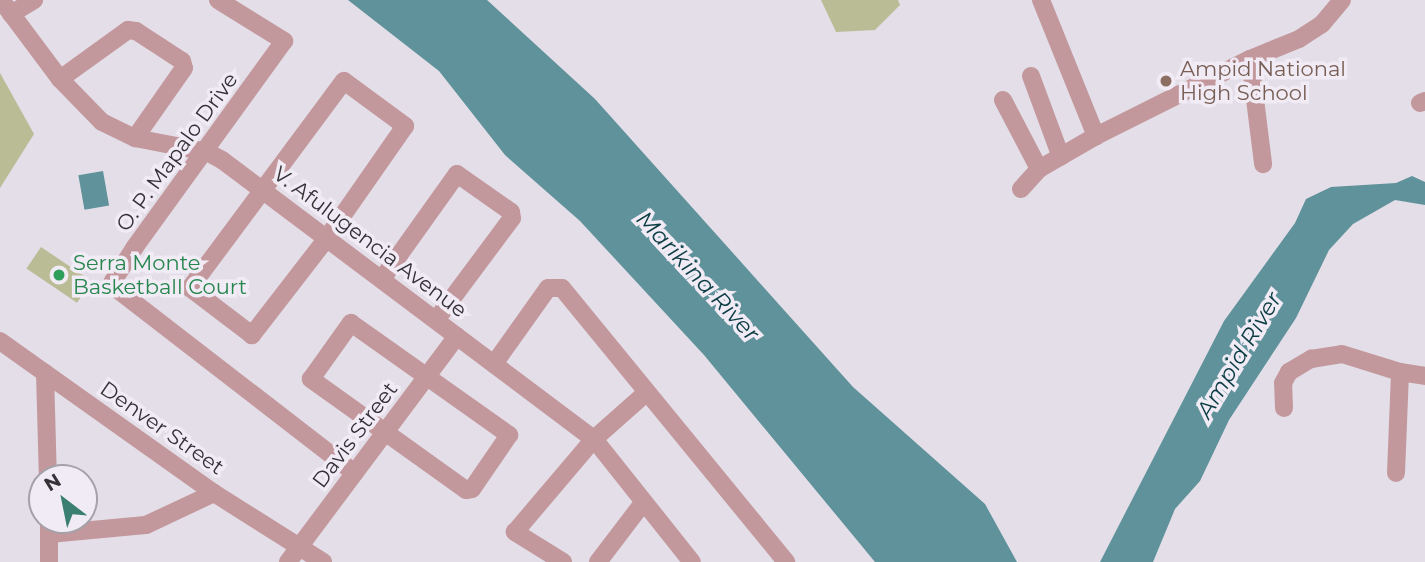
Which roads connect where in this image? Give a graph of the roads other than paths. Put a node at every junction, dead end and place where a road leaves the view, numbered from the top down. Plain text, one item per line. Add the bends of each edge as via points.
1 (34, 0) edge
2 (218, 0) edge
3 (1041, 0) edge
4 (1342, 0) edge
5 (6, 7) edge
6 (1250, 59) junction
7 (1031, 76) dead end
8 (60, 79) junction
9 (1003, 100) dead end
10 (1096, 136) junction
11 (135, 138) junction
12 (207, 152) junction
13 (1061, 157) junction
14 (1263, 164) dead end
15 (1038, 169) junction
16 (1021, 189) dead end
17 (263, 190) junction
18 (327, 238) junction
19 (382, 279) junction
20 (436, 320) junction
21 (457, 336) junction
22 (0, 341) edge
23 (494, 364) junction
24 (1400, 372) junction
25 (46, 373) junction
26 (427, 376) junction
27 (1425, 376) edge
28 (646, 393) junction
29 (1284, 408) dead end
30 (384, 433) junction
31 (594, 439) junction
32 (48, 464) edge
33 (355, 473) junction
34 (1396, 474) dead end
35 (214, 493) junction
36 (643, 503) junction
37 (98, 526) edge
38 (49, 534) edge
39 (299, 547) junction
40 (49, 562) edge
41 (288, 562) edge
42 (323, 562) edge
43 (563, 562) edge
44 (598, 562) edge
45 (692, 562) edge
46 (786, 562) edge

1 - 5 street
2 - 12 street, O. P. Mapalo Drive via 284,41
3 - 10 street
4 - 6 street via 1322,24 1300,39
5 - 8 street, V. Afulugencia Avenue
6 - 10 street
6 - 14 street
7 - 13 street
8 - 11 street, V. Afulugencia Avenue via 102,122
8 - 11 street via 128,30 183,61 184,68
9 - 15 street
10 - 13 street
11 - 12 street, V. Afulugencia Avenue
12 - 17 street, V. Afulugencia Avenue
12 - 33 street, O. P. Mapalo Drive via 113,281 117,291
13 - 15 street
15 - 16 street
17 - 18 street, V. Afulugencia Avenue
17 - 18 street via 190,288 241,327 252,335
17 - 18 street via 344,81 405,126
18 - 19 street, V. Afulugencia Avenue
19 - 20 street, V. Afulugencia Avenue
19 - 20 street via 457,174 510,212 512,218
20 - 21 street, V. Afulugencia Avenue
21 - 23 street, V. Afulugencia Avenue
21 - 26 street, Davis Street
22 - 25 street, Denver Street
23 - 28 street via 548,288 554,286 562,288
23 - 31 street, V. Afulugencia Avenue
24 - 27 street
24 - 29 street via 1342,354 1311,359 1289,372 1283,383
24 - 34 street
25 - 32 street
25 - 35 street, Denver Street
26 - 30 street, Davis Street
26 - 30 street via 351,323 311,379
26 - 30 street via 509,435 472,489 466,490
28 - 31 street
28 - 46 street
30 - 33 street, Davis Street
31 - 36 street, V. Afulugencia Avenue
31 - 43 street via 515,532
33 - 39 street, Davis Street
35 - 37 street via 146,525
35 - 39 street, Denver Street
36 - 44 street
36 - 45 street, V. Afulugencia Avenue
38 - 40 street
39 - 41 street, Davis Street
39 - 42 street, Denver Street

